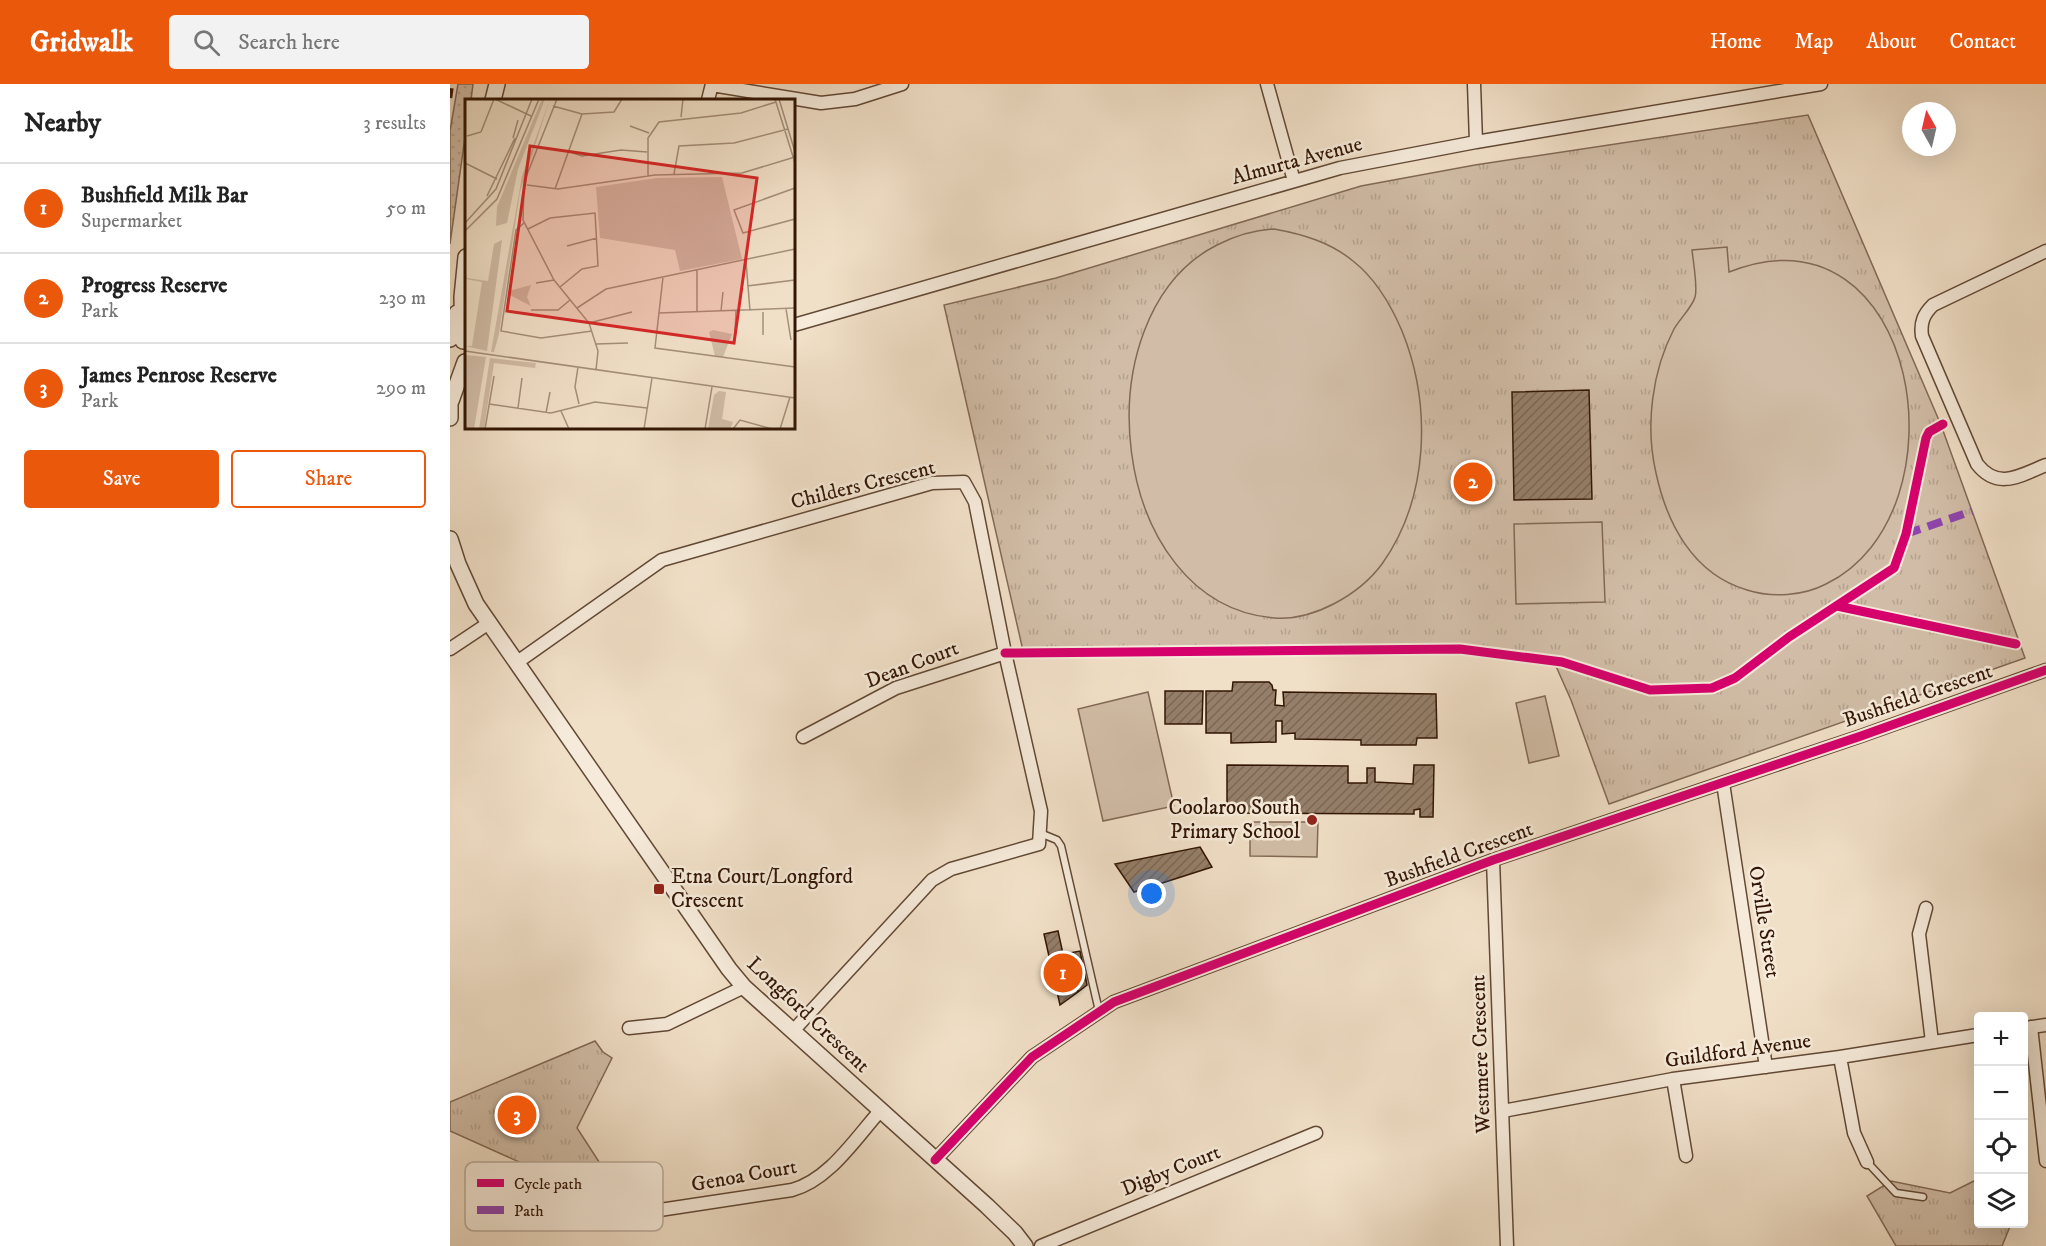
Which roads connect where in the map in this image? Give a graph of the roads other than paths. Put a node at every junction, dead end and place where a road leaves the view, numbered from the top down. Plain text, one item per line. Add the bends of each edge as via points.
1 (497, 84) edge
2 (902, 84) edge
3 (1267, 84) edge
4 (1474, 84) edge
5 (1821, 84) edge
6 (712, 85) edge
7 (493, 99) edge
8 (792, 99) edge
9 (795, 99) edge
10 (1476, 142) junction
11 (1294, 181) junction
12 (2046, 251) edge
13 (465, 267) edge
14 (795, 325) edge
15 (457, 342) edge
16 (461, 362) edge
17 (451, 395) edge
18 (450, 418) edge
19 (2046, 465) edge
20 (450, 539) edge
21 (489, 623) junction
22 (450, 649) edge
23 (1005, 652) junction
24 (516, 663) junction
25 (2046, 670) edge
26 (803, 737) dead end
27 (1724, 783) junction
28 (1040, 832) junction
29 (1493, 860) junction
30 (1926, 908) dead end
31 (744, 987) junction
32 (1099, 1011) junction
33 (2046, 1025) edge
34 (629, 1028) dead end
35 (2028, 1028) edge
36 (793, 1031) junction
37 (2028, 1035) edge
38 (1974, 1036) edge
39 (1932, 1042) junction
40 (1840, 1057) junction
41 (1766, 1067) junction
42 (1673, 1079) junction
43 (880, 1111) junction
44 (1503, 1111) junction
45 (1316, 1133) dead end
46 (1686, 1156) dead end
47 (935, 1160) junction
48 (2046, 1161) edge
49 (1867, 1162) joint
50 (1923, 1197) dead end
51 (663, 1210) edge
52 (1024, 1246) edge
53 (1041, 1246) edge
54 (1507, 1246) edge

1 - 7 street
2 - 9 street via 855,99 821,104
3 - 11 street
4 - 10 street
5 - 10 street, Almurta Avenue
6 - 8 street
10 - 11 street, Almurta Avenue via 1368,162
11 - 14 street, Almurta Avenue
12 - 19 street via 1933,305 1921,328 1982,470 2003,479
13 - 15 street
16 - 17 street
17 - 18 street
20 - 21 street, Longford Crescent via 476,604
21 - 22 street
21 - 24 street, Longford Crescent
23 - 24 street, Childers Crescent via 975,502 963,482 932,483 662,560
23 - 26 street, Dean Court via 896,688
23 - 28 street, Childers Crescent via 1041,811
24 - 31 street, Longford Crescent
25 - 27 street, Bushfield Crescent
27 - 29 street, Bushfield Crescent
27 - 41 street, Orville Street
28 - 32 lane via 1061,846
28 - 36 street via 1039,844 951,869 932,880
29 - 32 street, Bushfield Crescent via 1114,1002
29 - 44 street, Westmere Crescent
30 - 39 street via 1918,934
31 - 34 street via 667,1024
31 - 36 street, Longford Crescent
32 - 47 street, Bushfield Crescent via 1032,1057
33 - 35 street
36 - 43 street, Longford Crescent
37 - 48 street
38 - 39 street, Guildford Avenue
39 - 40 street, Guildford Avenue
40 - 41 street, Guildford Avenue
40 - 49 street via 1854,1134
41 - 42 street, Guildford Avenue
42 - 44 street, Guildford Avenue
42 - 46 street
43 - 47 street, Longford Crescent
43 - 51 street, Genoa Court via 831,1166 805,1186
44 - 54 street, Westmere Crescent
45 - 53 street, Digby Court
47 - 52 street, Longford Crescent via 1003,1221
49 - 50 lane via 1896,1193

